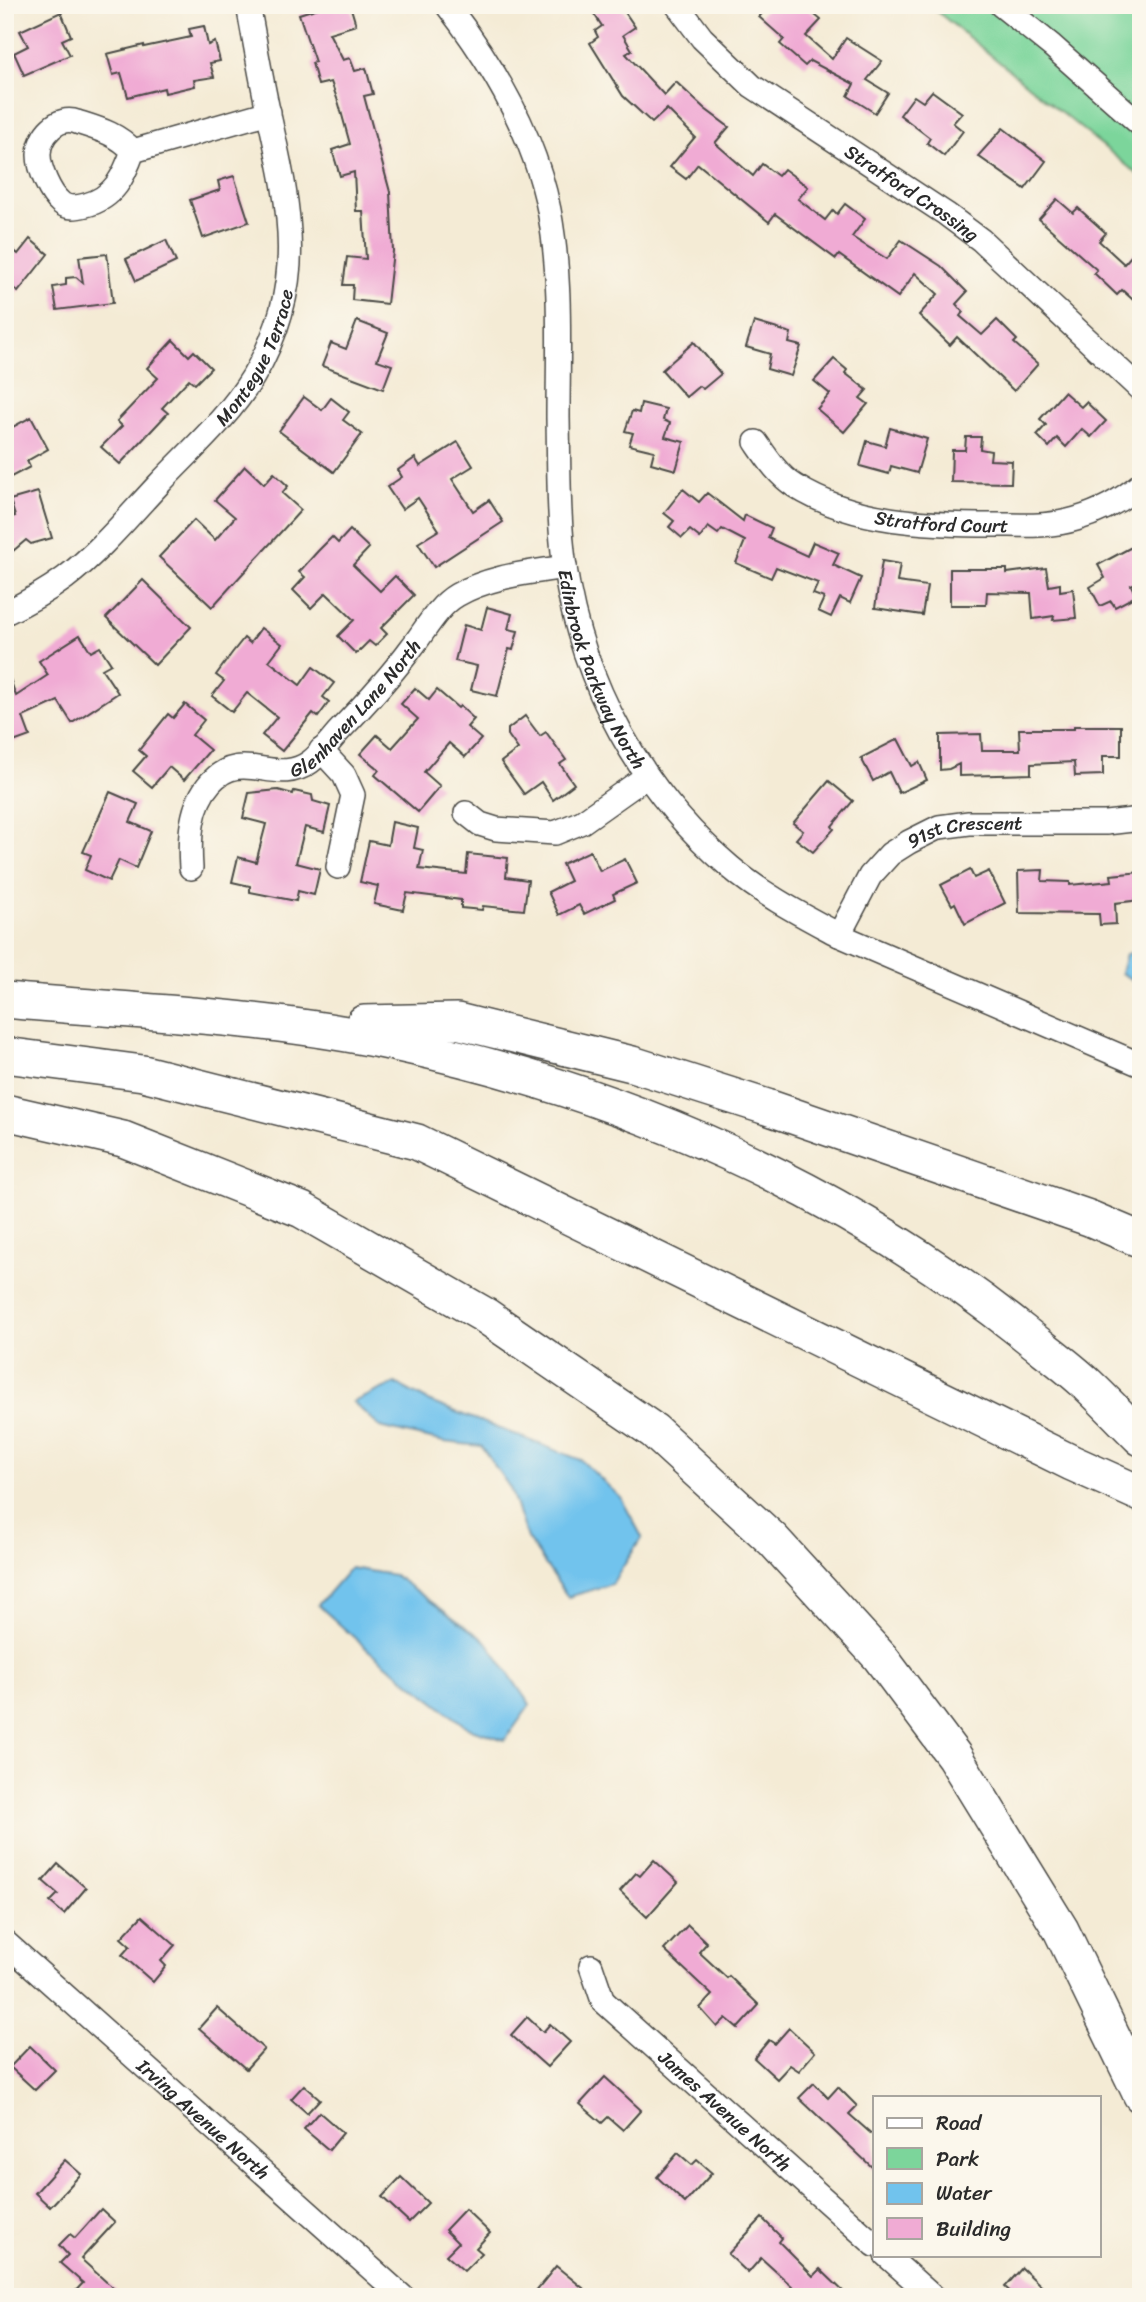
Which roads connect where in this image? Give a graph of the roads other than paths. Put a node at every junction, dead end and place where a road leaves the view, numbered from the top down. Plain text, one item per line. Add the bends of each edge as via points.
1 (248, 5) edge
2 (447, 5) edge
3 (677, 5) edge
4 (1001, 5) edge
5 (269, 112) junction
6 (1141, 125) edge
7 (133, 152) dead end
8 (1141, 390) edge
9 (756, 442) dead end
10 (1141, 484) edge
11 (565, 567) junction
12 (5, 613) edge
13 (321, 750) junction
14 (648, 776) junction
15 (466, 813) dead end
16 (1141, 819) edge
17 (338, 867) dead end
18 (191, 868) dead end
19 (839, 935) junction
20 (5, 1000) edge
21 (287, 1025) junction
22 (5, 1055) edge
23 (1141, 1066) edge
24 (5, 1112) edge
25 (1141, 1240) edge
26 (1141, 1438) edge
27 (1141, 1494) edge
28 (5, 1942) edge
29 (591, 1966) dead end
30 (1141, 2095) edge
31 (873, 2243) edge
32 (887, 2256) edge
33 (403, 2297) edge
34 (933, 2297) edge

1 - 5 street, Montegue Terrace
2 - 11 street, Edinbrook Parkway North via 519,117 548,208 558,273
3 - 8 street, Stratford Crossing via 702,38 752,86 981,240
4 - 6 street
5 - 7 street
5 - 12 street, Montegue Terrace via 290,222 284,303 271,343 227,414 95,551 66,578
9 - 10 street, Stratford Court via 792,485 815,497 916,523 1047,525 1104,508
11 - 13 street, Glenhaven Lane North via 487,581 455,596 384,684
11 - 14 street, Edinbrook Parkway North via 585,655 622,736
13 - 17 street via 344,775 353,795
13 - 18 street, Glenhaven Lane North via 295,770 279,772 244,765 224,771 210,783 193,819
14 - 15 street via 582,822 555,833 496,829
14 - 19 street, Edinbrook Parkway North via 731,868
16 - 19 street, 91st Crescent via 939,827 890,854 870,876
19 - 23 street, Edinbrook Parkway North
20 - 21 highway
21 - 25 highway via 457,1021 632,1064 780,1111
21 - 26 highway via 396,1043 505,1069 611,1103 713,1144 813,1193 984,1301 1086,1383
22 - 27 highway via 143,1073 417,1142
24 - 30 highway via 123,1139 302,1210 486,1316 654,1431 773,1540 880,1657 954,1756 1061,1930
28 - 33 street, Irving Avenue North
29 - 31 street, James Avenue North via 603,2001
32 - 34 street

